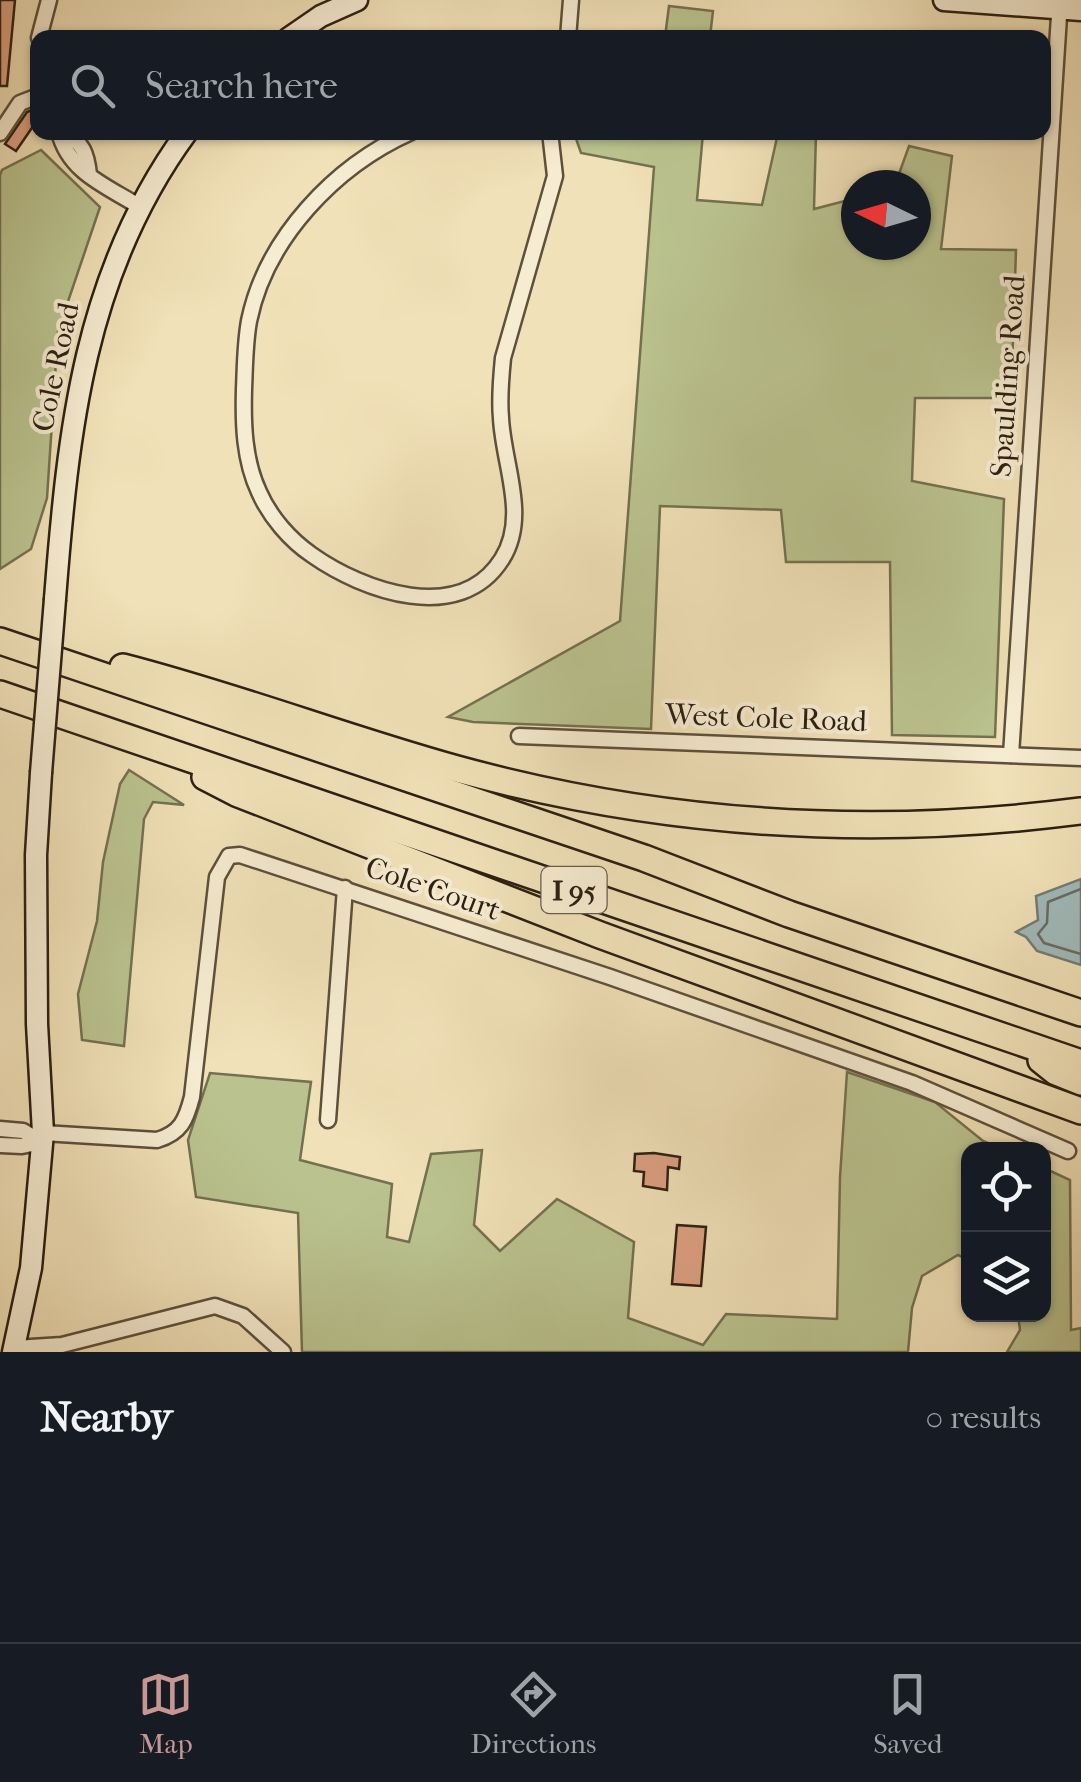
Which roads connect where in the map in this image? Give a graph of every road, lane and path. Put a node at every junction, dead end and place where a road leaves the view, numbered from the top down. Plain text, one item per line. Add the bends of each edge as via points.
1 (49, 0) edge
2 (357, 0) edge
3 (571, 0) edge
4 (944, 0) edge
5 (1067, 6) edge
6 (41, 30) edge
7 (301, 30) edge
8 (569, 30) edge
9 (30, 99) edge
10 (0, 133) edge
11 (76, 140) edge
12 (181, 140) edge
13 (397, 140) edge
14 (551, 140) edge
15 (140, 207) junction
16 (0, 641) edge
17 (35, 653) junction
18 (0, 694) edge
19 (519, 736) dead end
20 (130, 738) junction
21 (1011, 754) junction
22 (1081, 758) edge
23 (1081, 811) edge
24 (345, 888) junction
25 (1081, 1014) edge
26 (1018, 1042) junction
27 (1081, 1063) edge
28 (1081, 1082) edge
29 (1076, 1109) edge
30 (328, 1120) dead end
31 (0, 1130) edge
32 (43, 1137) junction
33 (0, 1144) edge
34 (1068, 1151) dead end
35 (14, 1350) edge
36 (283, 1352) edge

1 - 6 street
2 - 7 street
3 - 8 street
4 - 5 street
5 - 21 street, Spaulding Road
9 - 10 street
11 - 15 street via 87,154 89,175
12 - 15 street, Cole Road
13 - 14 street via 354,165 309,206 270,266 250,318 244,437 259,493 310,554 399,592 439,598 473,587 502,558 514,521 500,419 503,358 555,176
15 - 32 street, Cole Road, bridge via 99,307 64,484 36,874
16 - 17 highway, I 95
17 - 23 highway via 99,660 456,769 642,808 904,826
17 - 25 highway, I 95
18 - 20 highway, I 95
19 - 21 street, West Cole Road
20 - 26 highway, I 95
20 - 29 highway via 236,793 389,854
21 - 22 street, West Cole Road
24 - 30 street
24 - 32 street, Cole Court via 252,857 228,856 217,877 183,1125 157,1140
24 - 34 street, Cole Court via 912,1083
26 - 27 highway, I 95
26 - 28 highway
31 - 32 street
32 - 33 street via 22,1146
32 - 35 street, Cole Road via 31,1268
35 - 36 street via 62,1345 215,1306 243,1316

